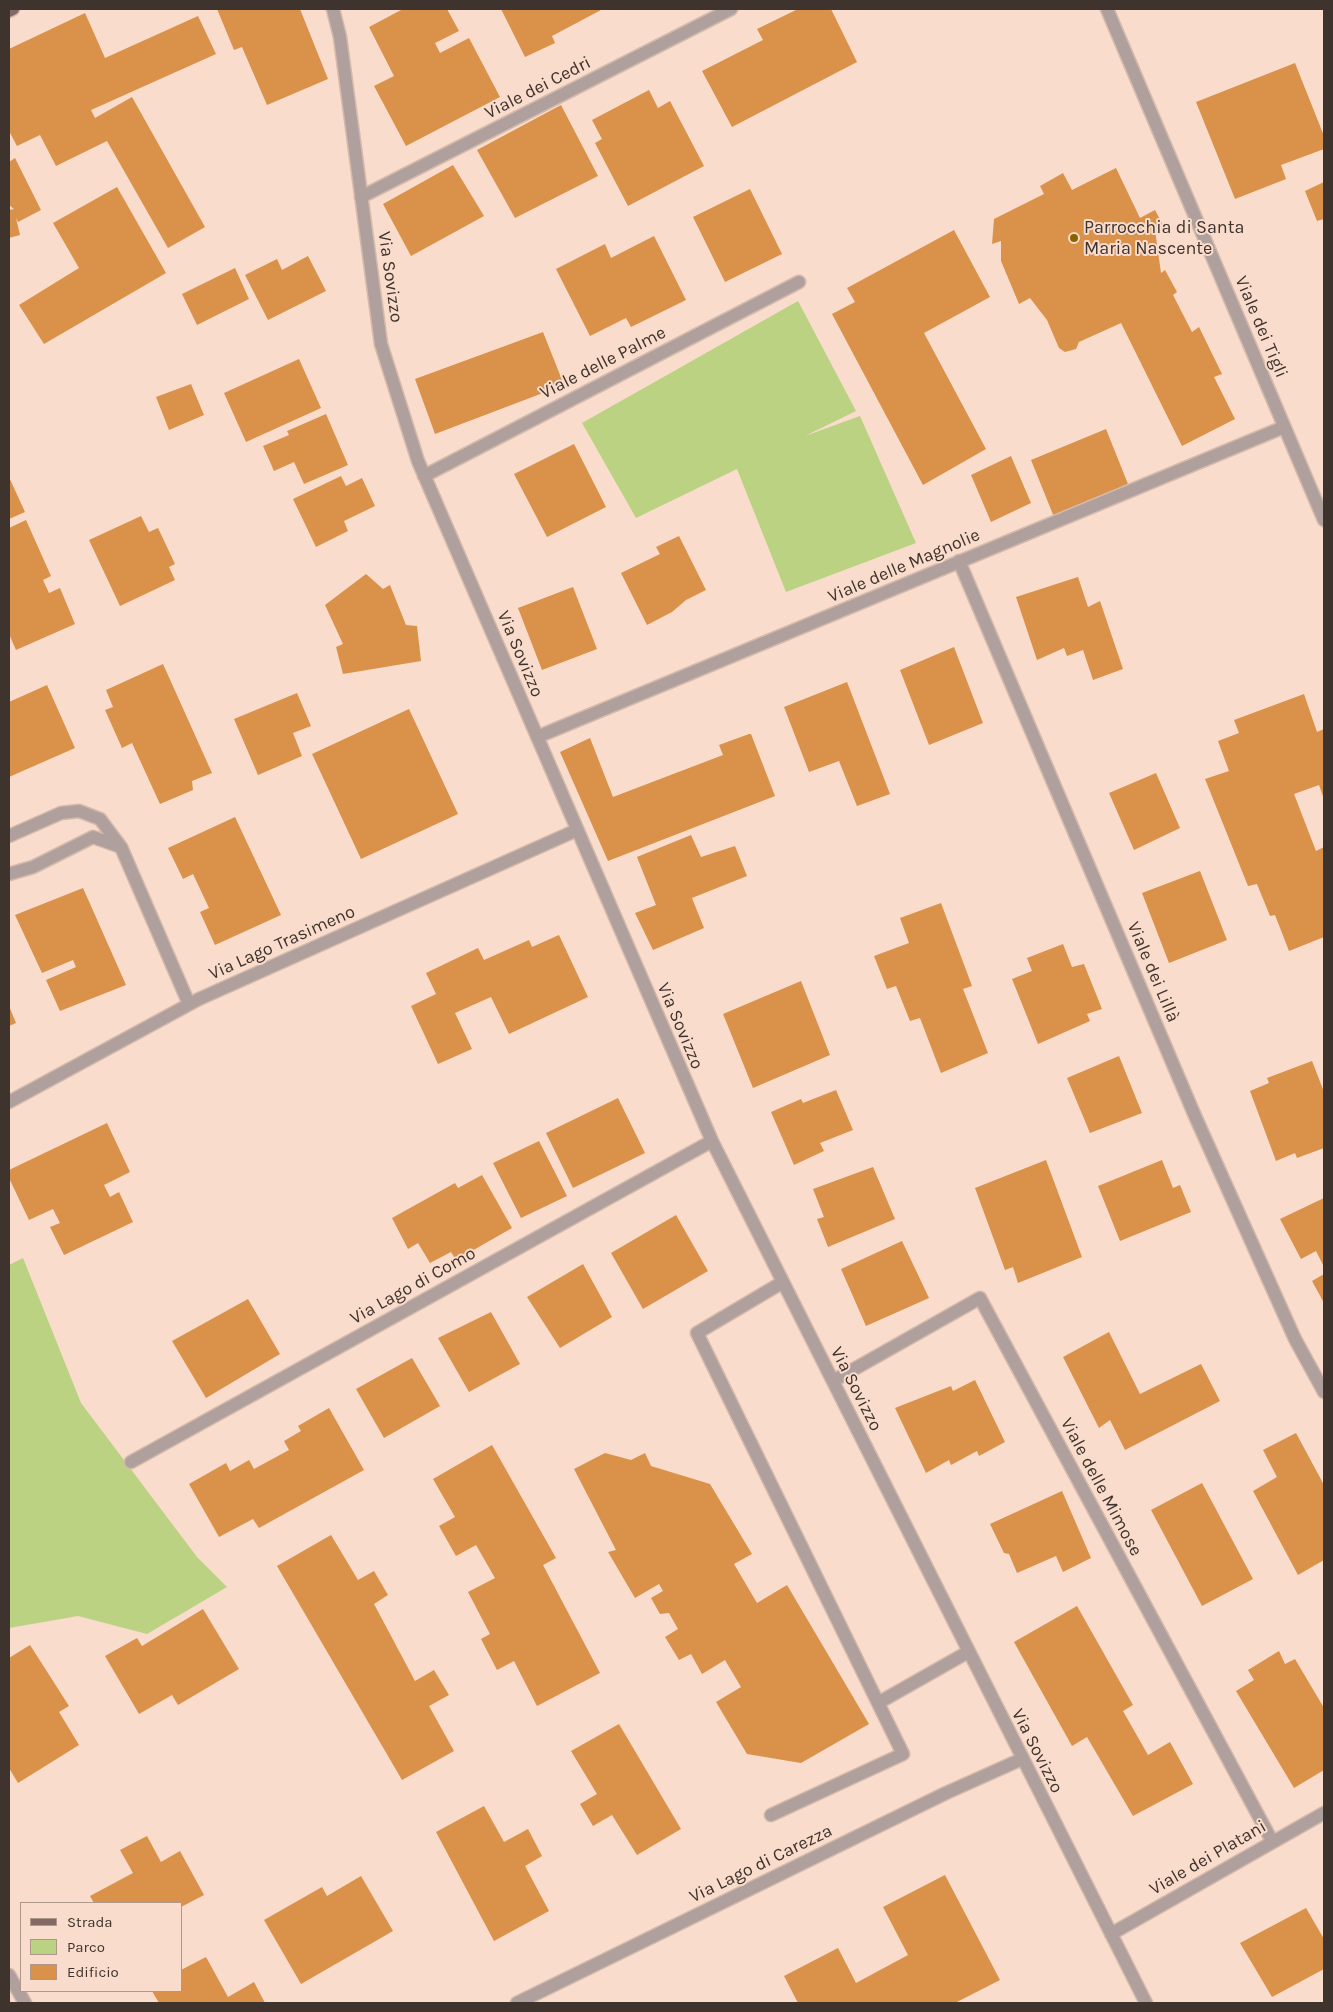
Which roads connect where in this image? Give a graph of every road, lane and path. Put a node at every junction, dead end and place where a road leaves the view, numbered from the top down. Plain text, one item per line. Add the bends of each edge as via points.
1 (13, 9) edge
2 (333, 9) edge
3 (731, 9) edge
4 (1108, 9) edge
5 (9, 11) edge
6 (362, 197) junction
7 (798, 282) dead end
8 (1284, 427) junction
9 (424, 476) junction
10 (1324, 520) edge
11 (959, 562) junction
12 (537, 737) junction
13 (577, 830) junction
14 (9, 836) edge
15 (121, 847) junction
16 (9, 874) edge
17 (190, 1004) junction
18 (9, 1102) edge
19 (712, 1141) junction
20 (783, 1282) junction
21 (833, 1381) junction
22 (1324, 1392) edge
23 (131, 1462) dead end
24 (968, 1652) junction
25 (878, 1704) junction
26 (1022, 1759) junction
27 (1324, 1813) edge
28 (771, 1815) dead end
29 (1272, 1841) junction
30 (1111, 1934) junction
31 (9, 1975) edge
32 (26, 2003) edge
33 (517, 2003) edge
34 (1146, 2003) edge

1 - 5 main road
2 - 6 street, Via Sovizzo via 340,37
3 - 6 street, Viale dei Cedri
4 - 8 street, Viale dei Tigli
6 - 9 street, Via Sovizzo via 381,344
7 - 9 street, Viale delle Palme
8 - 10 street, Viale dei Tigli
8 - 11 street, Viale delle Magnolie
9 - 12 street, Via Sovizzo
11 - 12 street, Viale delle Magnolie
11 - 22 street, Viale dei Lillà via 1195,1116 1295,1339
12 - 13 street, Via Sovizzo
13 - 17 street, Via Lago Trasimeno
13 - 19 street, Via Sovizzo
14 - 15 street via 61,813 79,811 100,819
15 - 16 street via 93,837 33,867
15 - 17 street
17 - 18 street, Via Lago Trasimeno
19 - 20 street, Via Sovizzo
19 - 23 street, Via Lago di Como
20 - 21 street, Via Sovizzo
20 - 25 street via 697,1333
21 - 24 street, Via Sovizzo
21 - 29 street, Viale delle Mimose via 980,1298
24 - 25 street
24 - 26 street, Via Sovizzo
25 - 28 street via 903,1754
26 - 30 street, Via Sovizzo
26 - 33 street, Via Lago di Carezza
27 - 29 street, Viale dei Platani
29 - 30 street, Viale dei Platani
30 - 34 street, Via Sovizzo
31 - 32 street

